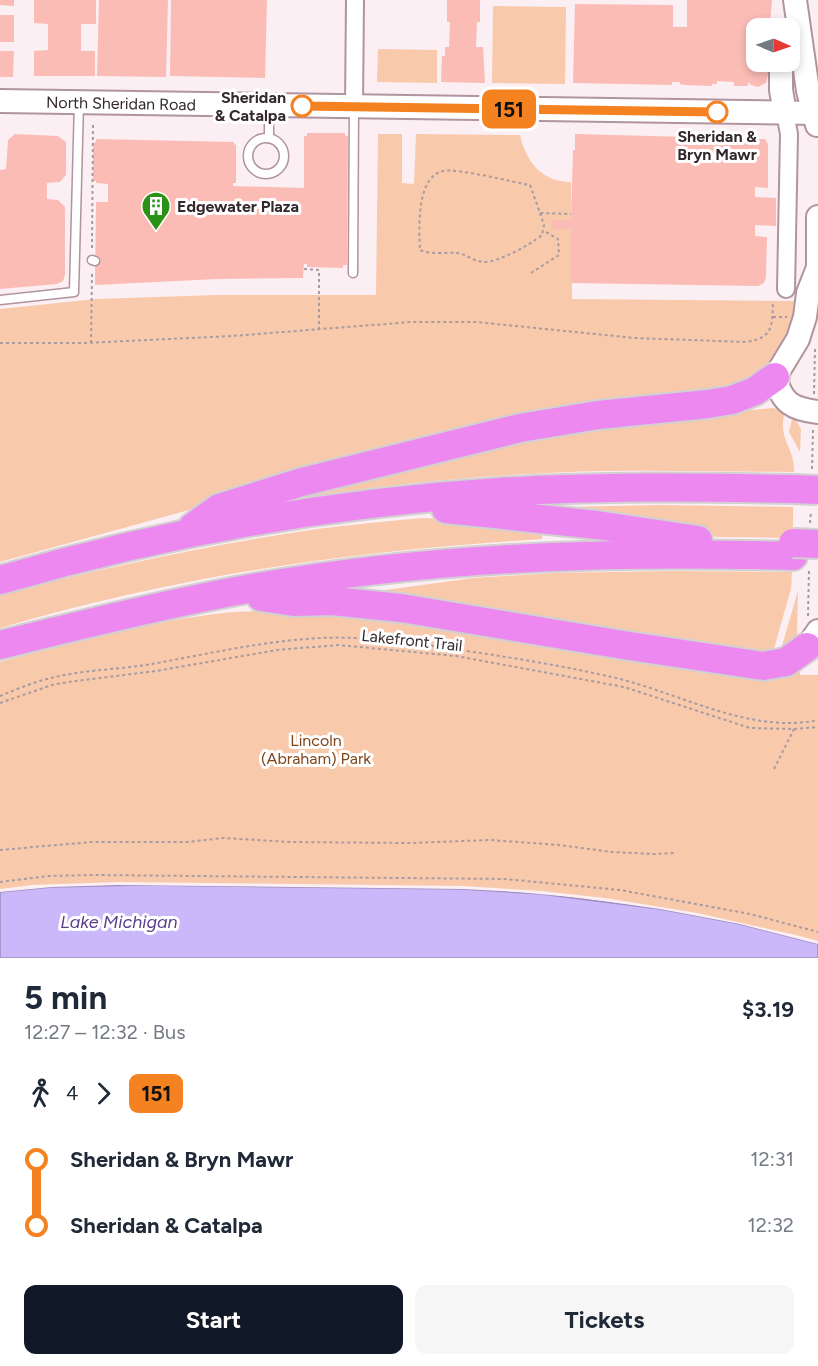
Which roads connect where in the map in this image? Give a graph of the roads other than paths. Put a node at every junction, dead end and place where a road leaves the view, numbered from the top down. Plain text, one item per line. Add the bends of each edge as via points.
1 (355, 0) edge
2 (789, 0) edge
3 (795, 0) edge
4 (785, 18) edge
5 (781, 72) edge
6 (0, 101) edge
7 (79, 102) junction
8 (269, 105) junction
9 (354, 106) junction
10 (785, 113) junction
11 (817, 118) edge
12 (269, 138) junction
13 (818, 217) edge
14 (817, 272) edge
15 (353, 273) dead end
16 (786, 289) dead end
17 (0, 300) edge
18 (775, 377) junction
19 (816, 412) edge
20 (808, 488) edge
21 (384, 504) junction
22 (184, 533) junction
23 (807, 548) edge
24 (0, 580) edge
25 (232, 592) junction
26 (812, 639) edge
27 (0, 645) edge

1 - 9 street
2 - 4 main road
3 - 11 main road via 808,91
5 - 10 main road
6 - 7 main road, North Sheridan Road
7 - 8 main road, North Sheridan Road
7 - 17 lane via 74,292
8 - 9 main road, North Sheridan Road
8 - 12 lane
9 - 10 main road, North Sheridan Road
9 - 15 lane
10 - 11 main road, North Sheridan Road
10 - 16 street via 789,134
12 - 12 lane via 253,143 248,154 254,171 266,175 281,167 285,155 280,144
13 - 14 main road
14 - 18 main road via 808,292 798,339
18 - 19 main road via 789,404
18 - 22 highway via 732,400 520,428 302,482 219,508
20 - 21 highway via 543,490
21 - 22 highway
21 - 23 highway via 597,525 701,540
22 - 24 highway
23 - 25 highway via 542,557 368,572
25 - 26 highway via 294,602 332,601 401,608 763,666 786,662
25 - 27 highway

